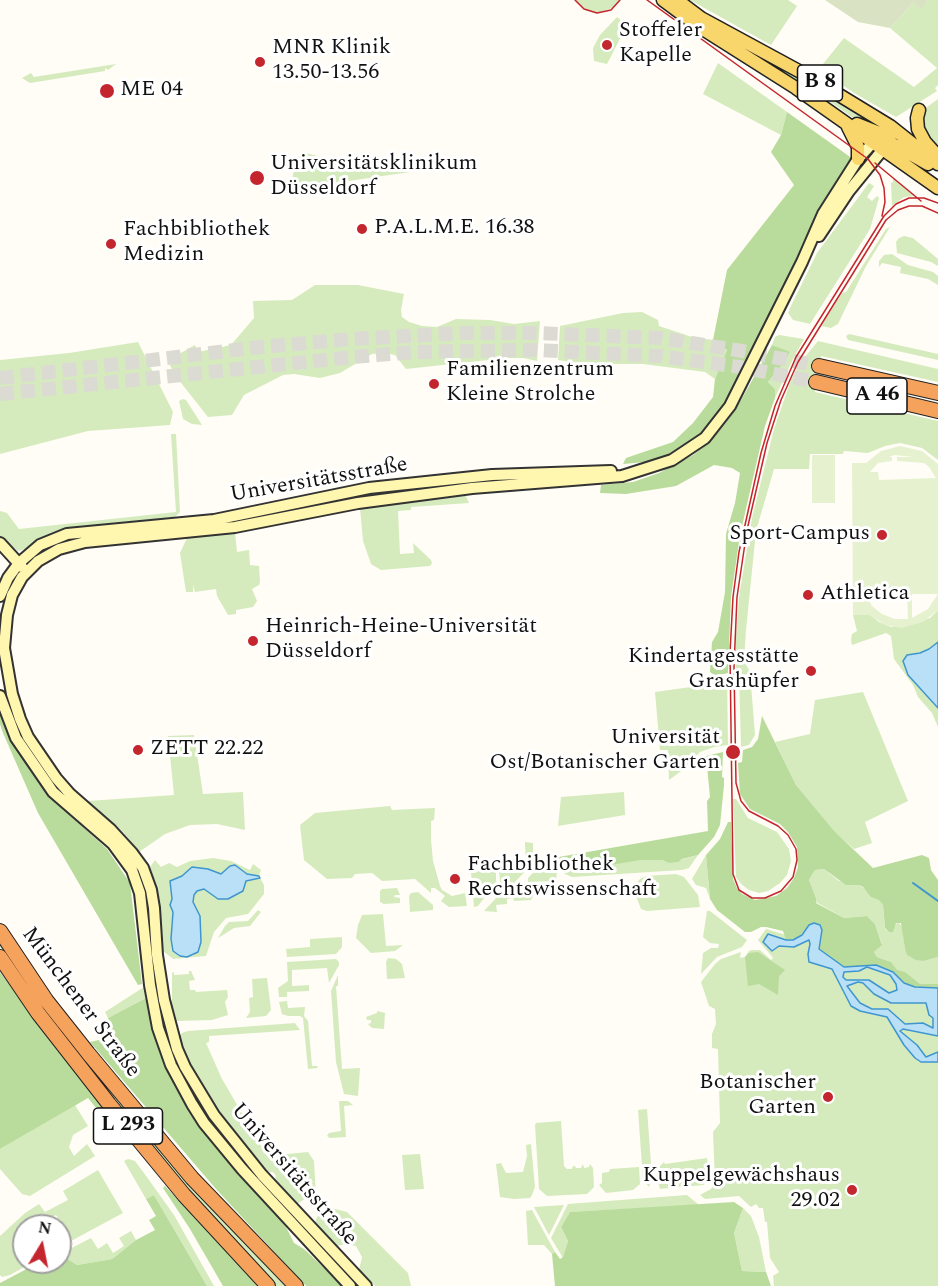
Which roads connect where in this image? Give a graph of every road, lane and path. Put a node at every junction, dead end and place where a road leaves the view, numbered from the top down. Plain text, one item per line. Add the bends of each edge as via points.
1 (663, 0) edge
2 (677, 0) edge
3 (919, 110) dead end
4 (846, 123) junction
5 (885, 138) junction
6 (858, 159) junction
7 (938, 164) edge
8 (938, 188) edge
9 (802, 262) junction
10 (819, 366) tunnel mouth
11 (816, 382) tunnel mouth
12 (938, 393) edge
13 (938, 411) edge
14 (0, 543) edge
15 (23, 567) junction
16 (0, 596) edge
17 (0, 696) edge
18 (0, 931) edge
19 (0, 957) edge
20 (268, 1286) edge
21 (296, 1286) edge
22 (350, 1286) edge
23 (366, 1286) edge

1 - 4 main road, B 8
2 - 5 main road, B 8 via 869,113
3 - 7 main road via 918,129 938,155
4 - 5 main road, B 8
4 - 6 main road via 858,147
5 - 6 street, Universitätsstraße
5 - 7 main road, B 8
5 - 8 main road, B 8
5 - 9 street, Universitätsstraße
6 - 9 street, Universitätsstraße via 824,214
9 - 15 street, Universitätsstraße via 734,399 716,427 672,460 635,471 544,472 369,488 214,520 97,535
10 - 12 highway, A 46
11 - 13 highway, A 46
14 - 15 street
15 - 16 street, Universitätsstraße via 8,578
15 - 23 street, Universitätsstraße via 5,627 4,648 12,694 28,736 56,778 110,829 143,868 151,890 164,1000 177,1049 196,1087 232,1139
17 - 22 street, Universitätsstraße via 16,738 52,792 113,844 132,870 140,892 158,1028 171,1065 192,1104 242,1169
18 - 21 highway, Münchener Straße / L 293 via 46,1000 192,1178
19 - 20 highway, Münchener Straße / L 293 via 109,1104 184,1195

